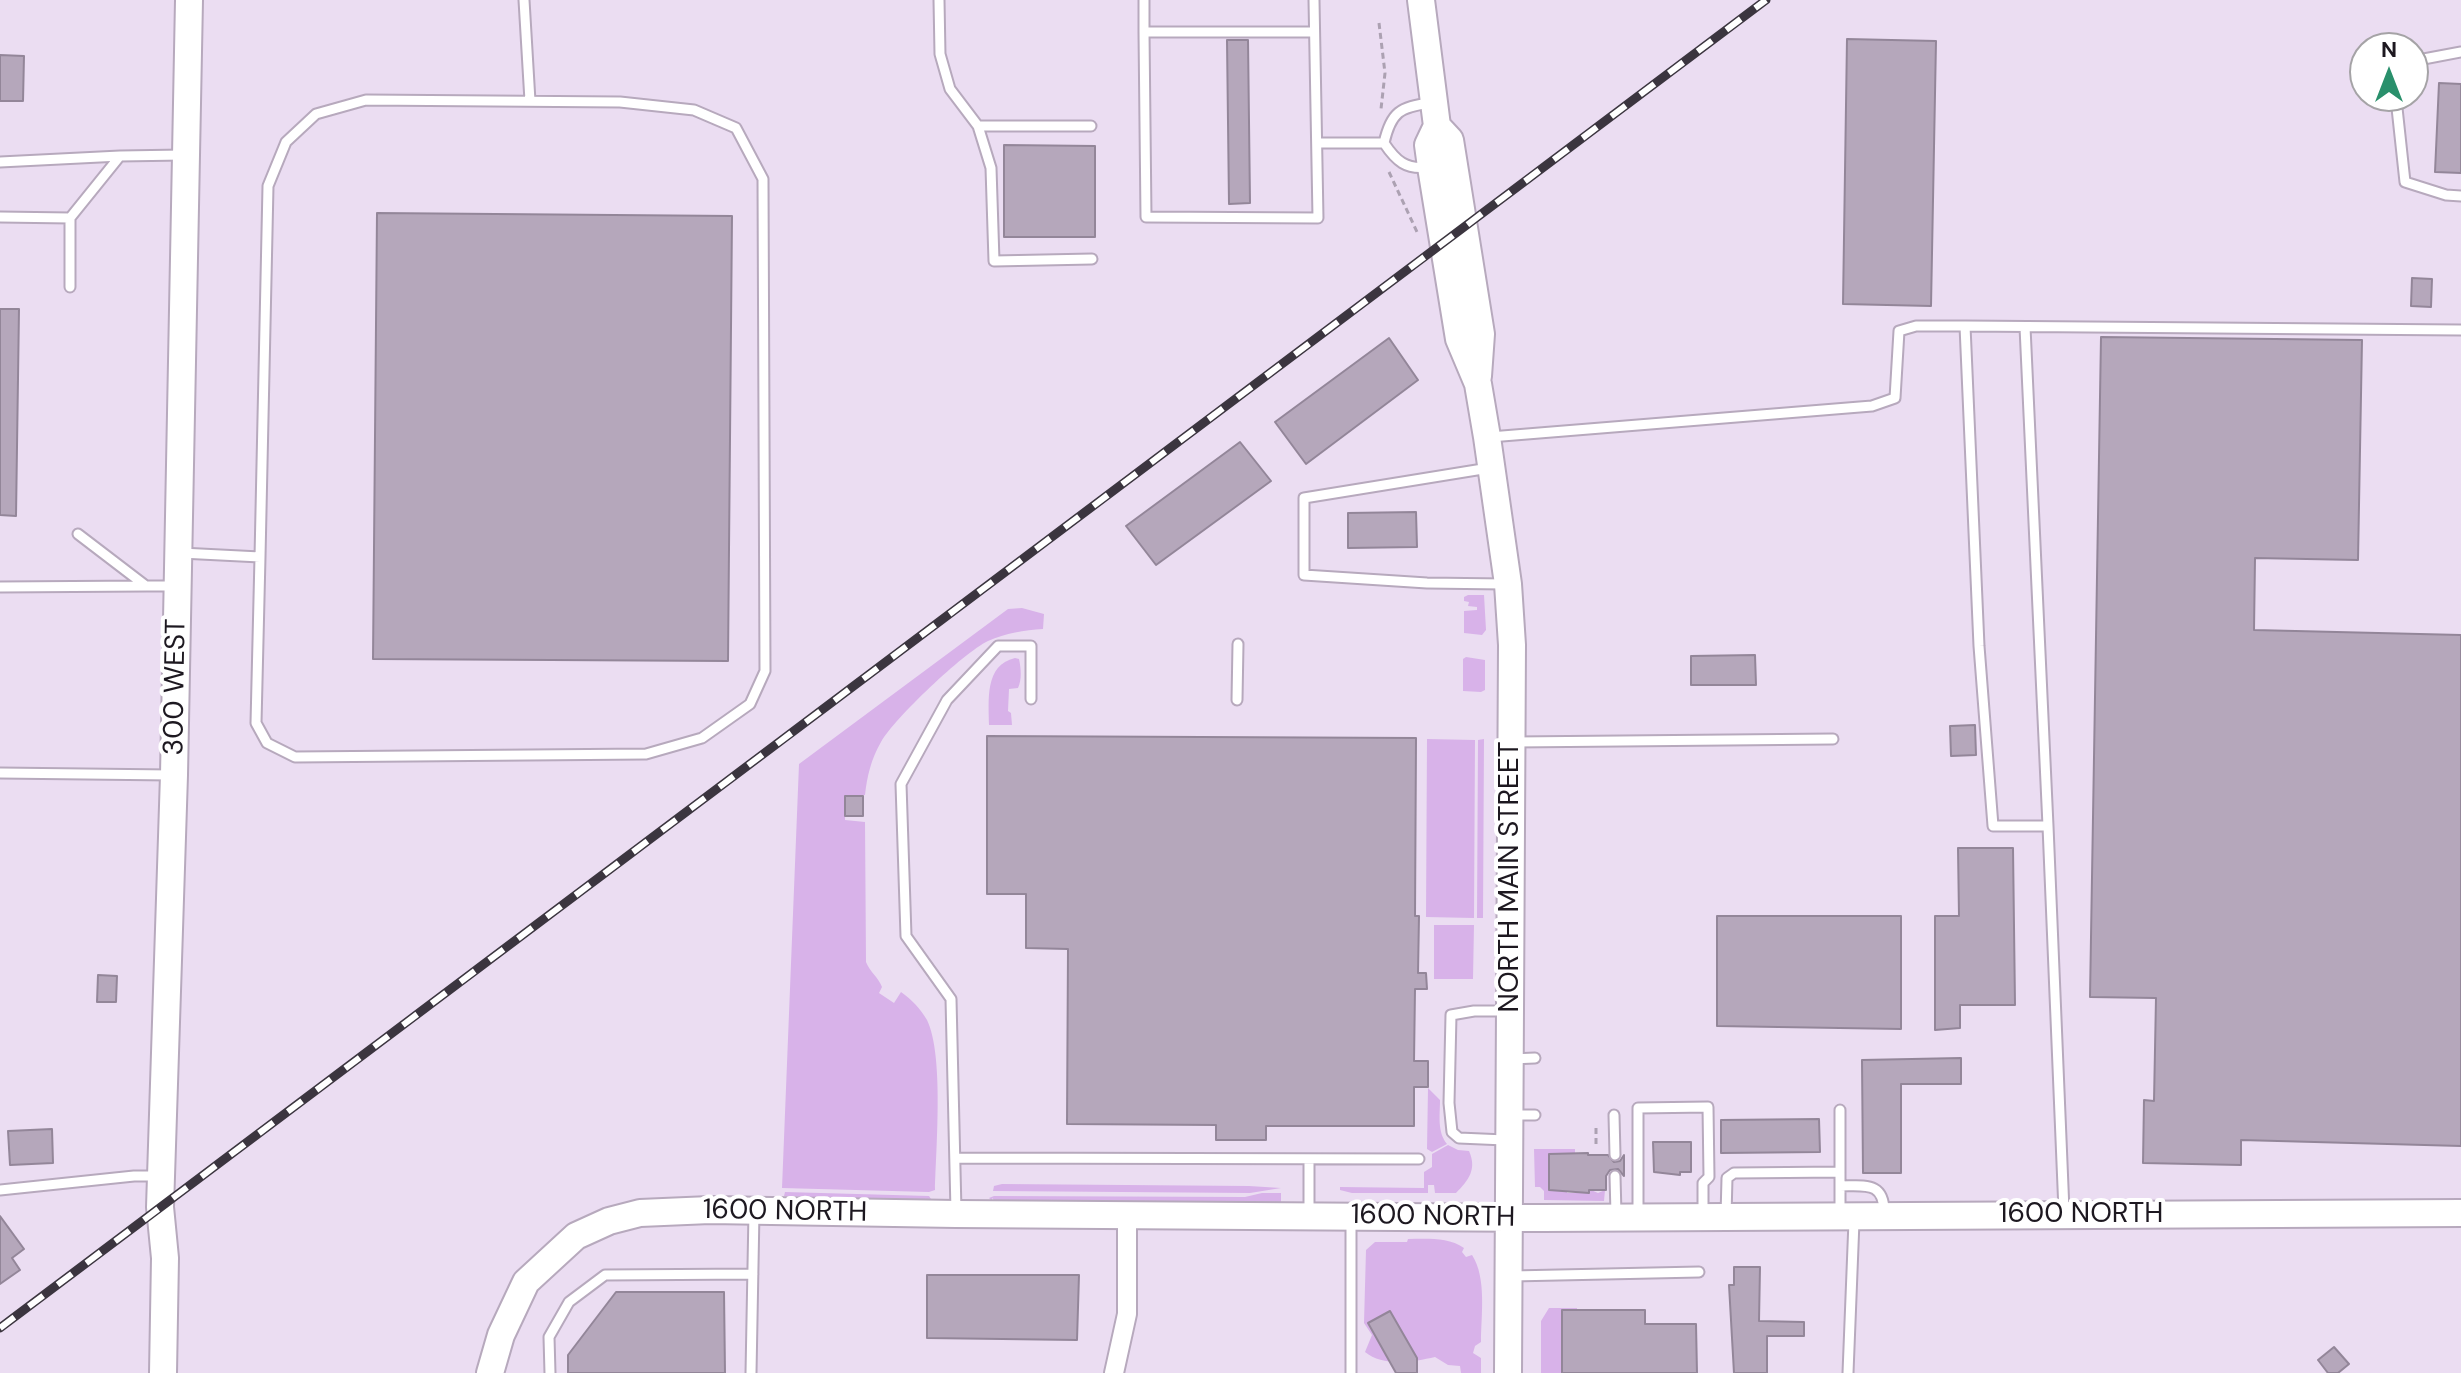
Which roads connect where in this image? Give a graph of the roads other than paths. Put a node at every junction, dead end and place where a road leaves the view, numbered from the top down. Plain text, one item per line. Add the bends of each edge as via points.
1 (189, 0) edge
2 (524, 0) edge
3 (939, 0) edge
4 (1144, 0) edge
5 (1314, 0) edge
6 (1421, 0) edge
7 (1144, 32) junction
8 (1314, 32) junction
9 (2461, 52) edge
10 (2429, 58) edge
11 (530, 101) junction
12 (2397, 112) edge
13 (1435, 114) junction
14 (978, 126) junction
15 (1091, 126) dead end
16 (1317, 143) junction
17 (1384, 143) junction
18 (185, 155) junction
19 (120, 156) junction
20 (0, 162) edge
21 (1431, 167) junction
22 (2461, 196) edge
23 (0, 217) edge
24 (70, 218) junction
25 (1092, 259) dead end
26 (70, 287) dead end
27 (1965, 326) junction
28 (2025, 327) junction
29 (2461, 330) edge
30 (1478, 384) junction
31 (1487, 437) junction
32 (1489, 468) junction
33 (78, 534) dead end
34 (178, 553) junction
35 (260, 557) junction
36 (1508, 584) junction
37 (146, 586) junction
38 (0, 587) edge
39 (177, 587) junction
40 (1238, 644) dead end
41 (1031, 699) dead end
42 (1237, 700) dead end
43 (1833, 739) dead end
44 (1512, 742) junction
45 (0, 773) edge
46 (174, 775) junction
47 (2048, 826) junction
48 (1510, 1011) junction
49 (1840, 1110) dead end
50 (1614, 1115) dead end
51 (1518, 1124) junction
52 (1615, 1155) dead end
53 (956, 1158) junction
54 (1309, 1159) junction
55 (1419, 1159) dead end
56 (1840, 1172) junction
57 (161, 1176) junction
58 (1615, 1176) dead end
59 (1840, 1186) junction
60 (0, 1190) edge
61 (754, 1210) junction
62 (2461, 1213) edge
63 (956, 1214) junction
64 (1127, 1214) junction
65 (2064, 1214) junction
66 (1309, 1215) junction
67 (1351, 1216) junction
68 (1715, 1217) junction
69 (1847, 1217) junction
70 (1884, 1217) junction
71 (1509, 1218) junction
72 (1627, 1218) junction
73 (1699, 1272) dead end
74 (753, 1274) junction
75 (1509, 1276) junction
76 (163, 1373) edge
77 (490, 1373) edge
78 (550, 1373) edge
79 (751, 1373) edge
80 (1114, 1373) edge
81 (1351, 1373) edge
82 (1508, 1373) edge
83 (1848, 1373) edge

1 - 18 street, 300 WEST
2 - 11 lane
3 - 14 lane via 940,54 950,89
4 - 7 lane
5 - 8 lane
6 - 13 street, NORTH MAIN STREET
7 - 8 lane
7 - 16 lane via 1146,217 1318,218
8 - 16 lane
9 - 10 lane
11 - 35 lane via 366,100 316,114 286,142 268,186
11 - 35 lane via 694,110 736,128 763,179 765,671 750,704 702,738 646,754 295,757 267,743 256,723
12 - 22 lane via 2405,182
13 - 17 lane via 1405,106 1388,124
13 - 21 street, NORTH MAIN STREET via 1428,145
13 - 30 street, NORTH MAIN STREET via 1450,140 1481,334
14 - 15 lane
14 - 25 lane via 991,168 994,261
16 - 17 lane
17 - 21 lane via 1394,159 1412,169
18 - 19 lane
18 - 34 street, 300 WEST
19 - 20 lane
19 - 24 lane
21 - 30 street, NORTH MAIN STREET via 1459,339
23 - 24 lane
24 - 26 lane
27 - 28 lane
27 - 31 lane via 1899,331 1895,398 1872,406
27 - 47 lane via 1993,826
28 - 29 lane
28 - 47 lane
30 - 31 street, NORTH MAIN STREET
31 - 32 street, NORTH MAIN STREET
32 - 36 street, NORTH MAIN STREET
32 - 36 lane via 1304,498 1304,575
33 - 37 lane
34 - 35 lane
34 - 39 street, 300 WEST
36 - 44 street, NORTH MAIN STREET
37 - 38 lane
37 - 39 lane
39 - 46 street, 300 WEST
40 - 42 lane
41 - 53 lane via 1031,646 998,646 947,700 901,784 906,936 951,999
43 - 44 lane
44 - 48 street, NORTH MAIN STREET
45 - 46 lane
46 - 57 street, 300 WEST
47 - 65 lane
48 - 51 street, NORTH MAIN STREET via 1523,1058
48 - 51 lane via 1451,1015 1449,1103 1452,1132 1459,1138
49 - 56 lane
50 - 52 lane
51 - 71 street, NORTH MAIN STREET
53 - 54 lane
53 - 63 lane
54 - 55 lane
54 - 66 lane
56 - 59 lane
56 - 68 lane via 1734,1173 1727,1178
57 - 60 lane
57 - 76 street, 300 WEST
58 - 72 lane
59 - 69 lane
59 - 70 lane via 1878,1190
61 - 63 street, 1600 NORTH
61 - 74 lane
61 - 77 street, 1600 NORTH via 640,1213 576,1236 526,1282
62 - 65 street, 1600 NORTH
63 - 64 street, 1600 NORTH
64 - 66 street, 1600 NORTH
64 - 80 street via 1127,1314
65 - 70 street, 1600 NORTH
66 - 67 street, 1600 NORTH
67 - 71 street, 1600 NORTH
67 - 81 lane
68 - 69 street, 1600 NORTH
68 - 72 street, 1600 NORTH
68 - 72 lane via 1703,1183 1709,1177 1708,1107 1638,1108
69 - 70 street, 1600 NORTH
69 - 83 lane
71 - 72 street, 1600 NORTH
71 - 75 street, NORTH MAIN STREET
73 - 75 lane
74 - 78 lane via 605,1275 569,1302 549,1337
74 - 79 lane
75 - 82 street, NORTH MAIN STREET

